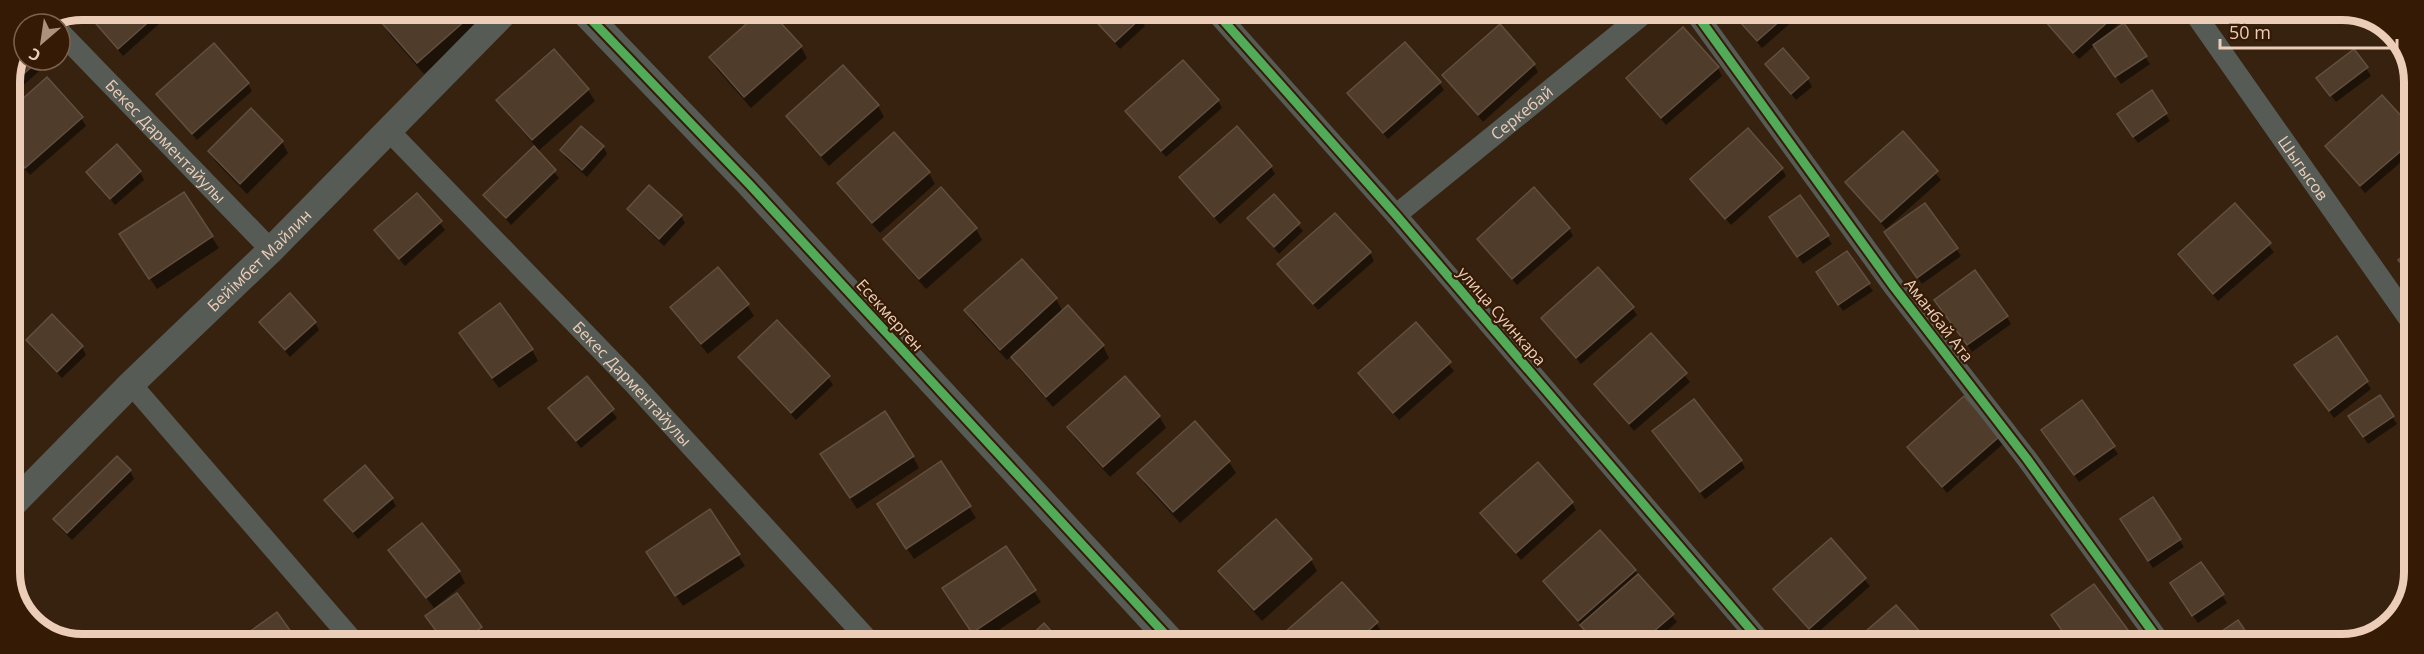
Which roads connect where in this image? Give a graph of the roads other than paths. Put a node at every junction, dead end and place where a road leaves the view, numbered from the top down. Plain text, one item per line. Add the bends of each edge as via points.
1 (497, 20) edge
2 (592, 20) edge
3 (1223, 20) edge
4 (1636, 20) edge
5 (1701, 20) edge
6 (2199, 20) edge
7 (72, 44) edge
8 (388, 130) junction
9 (1396, 215) junction
10 (271, 250) junction
11 (2404, 312) edge
12 (131, 384) junction
13 (20, 497) edge
14 (347, 634) edge
15 (862, 634) edge
16 (1165, 634) edge
17 (1753, 634) edge
18 (2154, 634) edge

1 - 8 street, Бейімбет Майлин
2 - 16 street, Eсекмерген
3 - 9 street, улица Суинкара
4 - 9 street, Серкебай
5 - 18 street, Аманбай Ата
6 - 11 street, Шыгысов
7 - 10 street, Бекес Дарментайулы
8 - 10 street, Бейімбет Майлин
8 - 15 street, Бекес Дарментайулы via 633,383
9 - 17 street, улица Суинкара
10 - 12 street, Бейімбет Майлин
12 - 13 street, Бейімбет Майлин
12 - 14 street

